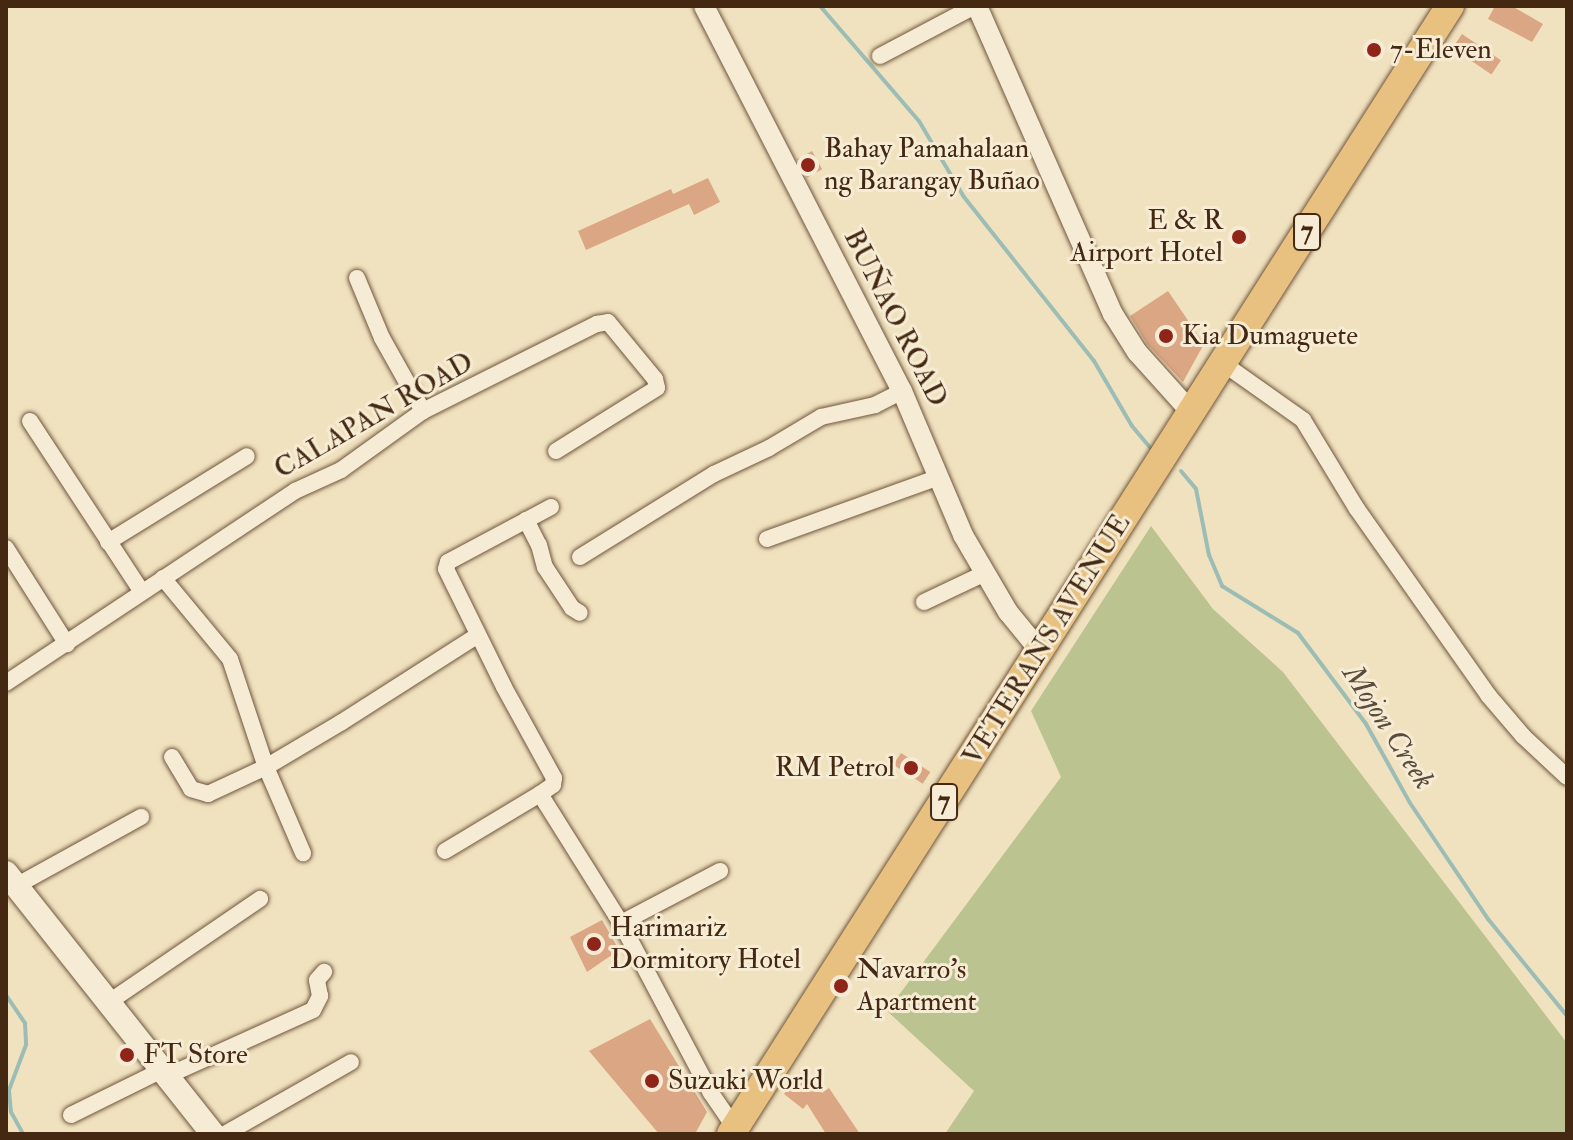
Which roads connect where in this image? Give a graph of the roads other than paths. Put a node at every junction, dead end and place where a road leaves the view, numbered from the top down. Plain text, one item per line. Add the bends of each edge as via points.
1 (704, 6) edge
2 (976, 6) edge
3 (1450, 6) edge
4 (880, 56) dead end
5 (357, 278) dead end
6 (1224, 364) junction
7 (902, 391) junction
8 (423, 411) junction
9 (1192, 413) junction
10 (30, 421) dead end
11 (556, 451) dead end
12 (247, 456) dead end
13 (939, 477) junction
14 (551, 507) dead end
15 (526, 520) junction
16 (767, 539) dead end
17 (108, 542) junction
18 (6, 548) edge
19 (580, 557) dead end
20 (985, 573) junction
21 (163, 578) junction
22 (142, 592) junction
23 (924, 602) dead end
24 (580, 613) dead end
25 (478, 635) junction
26 (67, 644) junction
27 (1040, 651) junction
28 (6, 683) edge
29 (172, 757) dead end
30 (266, 767) junction
31 (1567, 777) edge
32 (540, 794) junction
33 (141, 817) dead end
34 (445, 851) dead end
35 (303, 853) dead end
36 (720, 871) dead end
37 (11, 879) edge
38 (260, 899) dead end
39 (621, 923) junction
40 (324, 972) dead end
41 (109, 1002) junction
42 (351, 1062) dead end
43 (164, 1073) junction
44 (71, 1115) dead end
45 (733, 1131) edge
46 (213, 1134) edge
47 (225, 1134) edge

1 - 7 street, BUÑAO ROAD
2 - 4 street
2 - 9 street via 1113,314 1137,352
3 - 6 highway, 7
5 - 8 street via 382,338
6 - 9 highway, 7
6 - 31 street via 1303,420 1357,509 1488,695
7 - 13 street, BUÑAO ROAD
7 - 19 street via 875,405 821,417 714,474
8 - 11 street, CALAPAN ROAD via 608,322 657,388
8 - 21 street, CALAPAN ROAD via 341,470 295,491
9 - 27 highway, VETERANS AVENUE / 7
10 - 17 street
12 - 17 street
13 - 16 street
13 - 20 street, BUÑAO ROAD
14 - 15 street
15 - 24 street via 545,567
15 - 25 street via 446,565
17 - 22 street
18 - 26 street
20 - 23 street
20 - 27 street, BUÑAO ROAD
21 - 22 street, CALAPAN ROAD
21 - 30 street via 230,659
22 - 26 street, CALAPAN ROAD
25 - 30 street
25 - 32 street via 554,778
26 - 28 street, CALAPAN ROAD
27 - 45 highway, VETERANS AVENUE / 7
29 - 30 street via 198,794
30 - 35 street
32 - 34 street
32 - 39 street
33 - 37 street
36 - 39 street
37 - 41 main road
38 - 41 street
39 - 45 street
40 - 43 street via 317,980 320,996 313,1010
41 - 43 main road
42 - 47 street
43 - 44 street
43 - 46 main road

